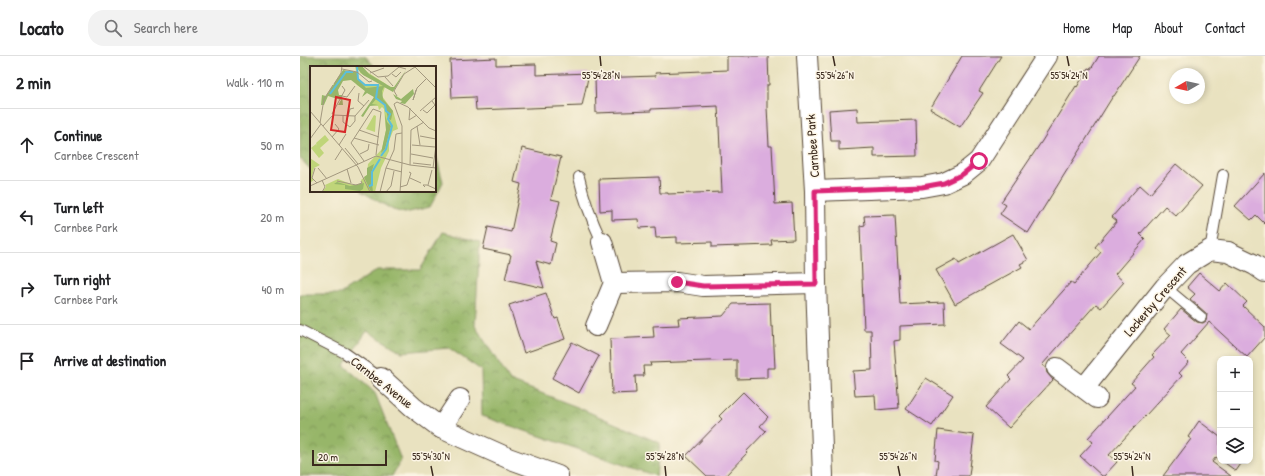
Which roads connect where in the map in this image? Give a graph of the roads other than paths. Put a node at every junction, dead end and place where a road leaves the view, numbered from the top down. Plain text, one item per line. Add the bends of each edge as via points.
1 (807, 56) edge
2 (1047, 56) edge
3 (1223, 175) dead end
4 (580, 177) dead end
5 (815, 191) junction
6 (602, 242) joint
7 (1210, 250) junction
8 (1265, 272) edge
9 (614, 283) junction
10 (816, 284) junction
11 (1165, 286) junction
12 (1201, 317) dead end
13 (596, 326) dead end
14 (300, 330) edge
15 (1057, 368) dead end
16 (381, 378) joint
17 (460, 399) dead end
18 (441, 428) junction
19 (558, 476) edge
20 (824, 476) edge

1 - 5 street, Carnbee Park
2 - 5 street via 979,161 963,174 944,183 922,187
3 - 7 lane
4 - 6 lane via 583,195
5 - 10 street, Carnbee Park
6 - 9 street
7 - 8 street via 1228,252
7 - 11 street, Lockerby Crescent via 1187,264
9 - 10 street via 677,282 703,286
9 - 13 street
10 - 20 street, Carnbee Park
11 - 12 lane
11 - 15 street, Lockerby Crescent via 1091,393
14 - 16 lane, Carnbee Avenue via 345,353
16 - 18 street, Carnbee Avenue
17 - 18 street
18 - 19 street, Carnbee Avenue via 508,458

